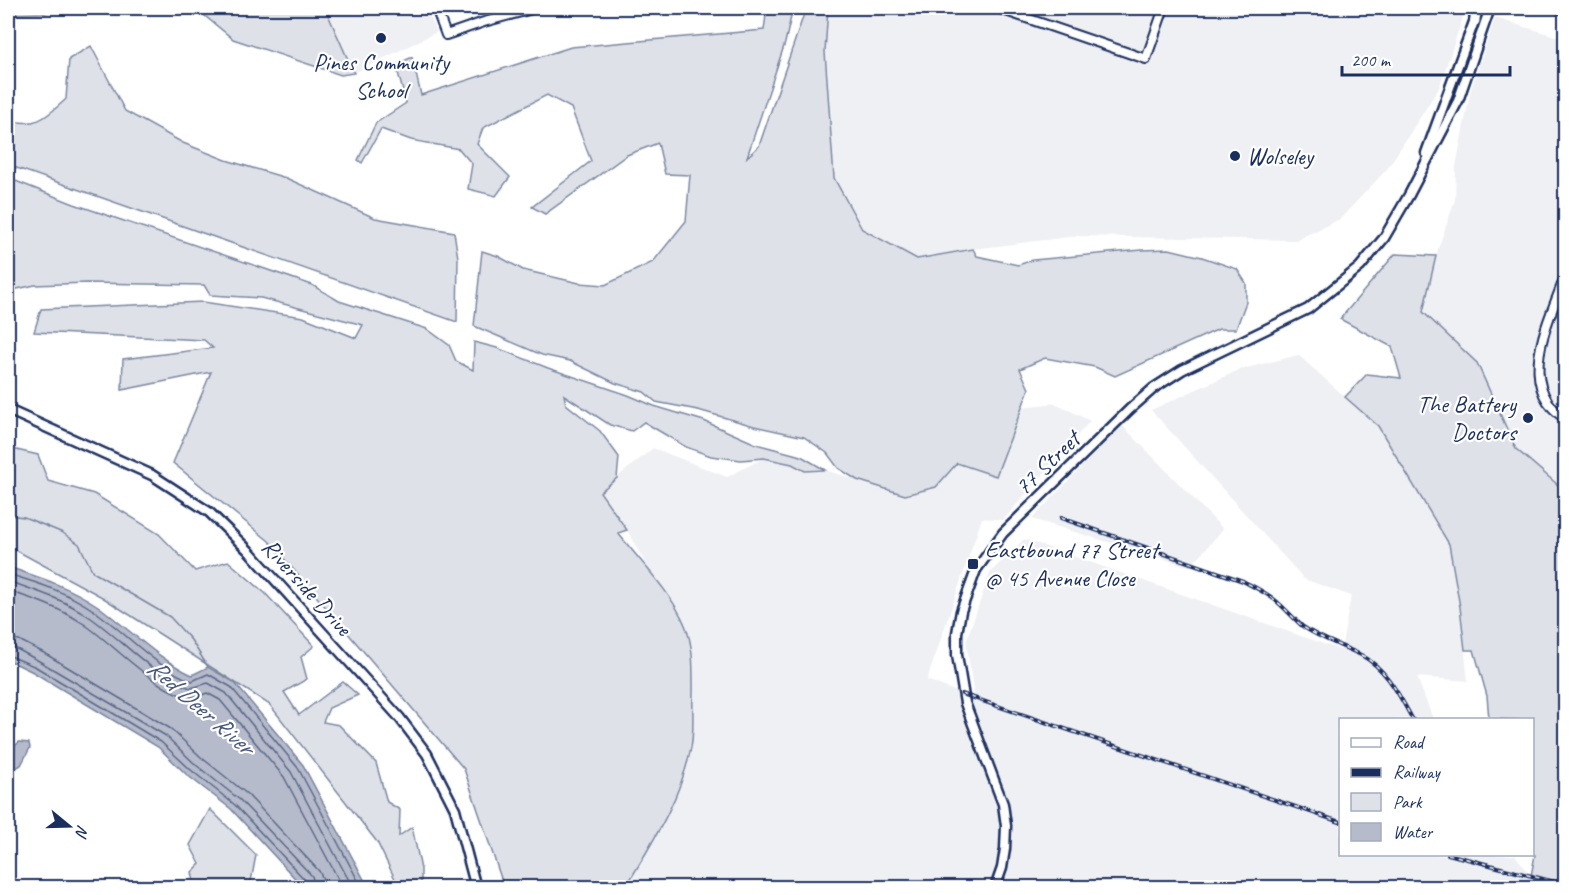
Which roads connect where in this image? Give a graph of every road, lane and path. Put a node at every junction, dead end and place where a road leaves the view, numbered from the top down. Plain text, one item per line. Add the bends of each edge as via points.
1 (436, 8) edge
2 (536, 8) edge
3 (997, 8) edge
4 (1164, 8) edge
5 (1477, 8) edge
6 (1490, 8) edge
7 (1560, 8) edge
8 (1566, 9) edge
9 (1475, 21) joint
10 (1409, 195) junction
11 (1566, 274) edge
12 (8, 410) edge
13 (1566, 419) edge
14 (476, 888) edge
15 (995, 888) edge

1 - 2 street via 446,35
3 - 4 street via 1146,59
5 - 9 main road
6 - 10 main road, 77 Street via 1458,101
7 - 8 main road
9 - 10 main road, 77 Street
10 - 15 main road, 77 Street via 1384,238 1360,267 1308,309 1182,370 1154,388 1010,526 982,560 961,611 957,655 965,703 1003,804 1005,849
11 - 13 street via 1539,352 1537,376 1544,395
12 - 14 main road, Riverside Drive via 171,487 209,512 249,550 399,717 427,754 455,809

